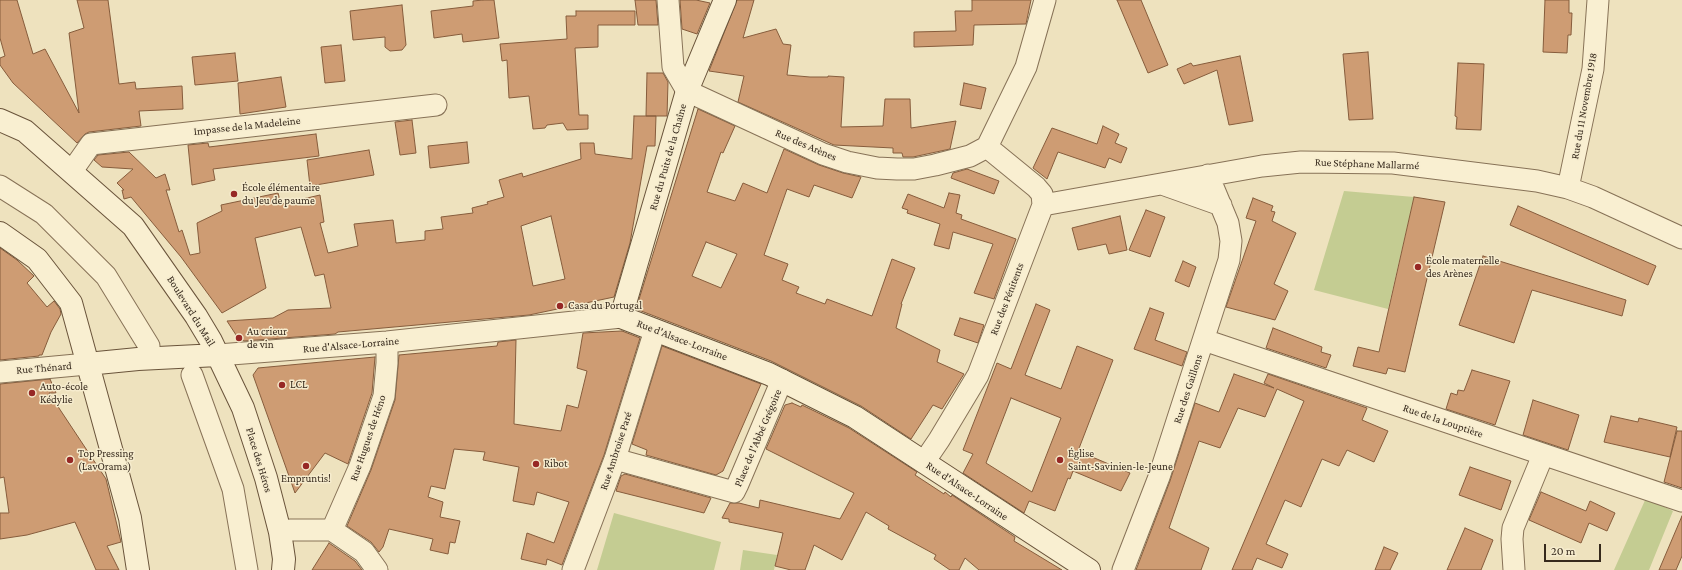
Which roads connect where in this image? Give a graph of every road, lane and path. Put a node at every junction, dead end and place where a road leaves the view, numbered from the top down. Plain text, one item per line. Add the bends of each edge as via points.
1 (668, 0) edge
2 (725, 0) edge
3 (1045, 0) edge
4 (1598, 0) edge
5 (687, 91) junction
6 (436, 105) dead end
7 (1, 118) edge
8 (987, 147) junction
9 (72, 171) junction
10 (1208, 175) junction
11 (1161, 184) junction
12 (0, 186) edge
13 (1568, 188) junction
14 (1043, 205) junction
15 (1221, 205) junction
16 (0, 233) edge
17 (1682, 238) edge
18 (621, 317) junction
19 (655, 330) junction
20 (1204, 340) junction
21 (386, 342) junction
22 (149, 346) dead end
23 (218, 355) junction
24 (87, 364) junction
25 (0, 372) edge
26 (192, 375) dead end
27 (782, 380) junction
28 (1543, 455) junction
29 (615, 459) junction
30 (924, 462) junction
31 (1682, 501) edge
32 (332, 530) junction
33 (280, 532) junction
34 (138, 570) edge
35 (247, 570) edge
36 (283, 570) edge
37 (378, 570) edge
38 (573, 570) edge
39 (1089, 570) edge
40 (1122, 570) edge
41 (1514, 570) edge

1 - 5 street via 673,67
2 - 5 main road, Rue du Puits de la Chaîne
3 - 8 street via 1026,67
4 - 13 street, Rue du 11 Novembre 1918 via 1593,69
5 - 8 street, Rue des Arènes via 823,154 847,162 897,169 921,167 970,156
5 - 18 main road, Rue du Puits de la Chaîne
6 - 9 street, Impasse de la Madeleine via 91,144
7 - 9 main road, Boulevard du Mail via 25,131
8 - 14 street via 1036,187 1042,194
9 - 23 main road, Boulevard du Mail via 133,226 196,316
10 - 11 street, Rue Stéphane Mallarmé
10 - 13 street, Rue Stéphane Mallarmé via 1301,162 1393,163 1537,181
10 - 15 street, Rue des Gaillons
11 - 14 street, Rue Stéphane Mallarmé
11 - 15 street
12 - 22 street via 44,214 106,276
13 - 17 street, Rue Stéphane Mallarmé
14 - 30 street, Rue des Pénitents via 978,375
15 - 20 street, Rue des Gaillons via 1229,229 1230,260
16 - 24 main road via 37,259 71,303 86,351
18 - 19 main road, Rue d'Alsace-Lorraine
18 - 21 street, Rue d'Alsace-Lorraine
19 - 27 main road, Rue d'Alsace-Lorraine
19 - 29 street, Rue Ambroise Paré
20 - 28 street, Rue de la Louptière
20 - 40 street, Rue des Gaillons via 1159,477
21 - 23 street, Rue d'Alsace-Lorraine
21 - 32 street, Rue Hugues de Héno via 384,396 360,466
23 - 24 main road, Boulevard du Mail
23 - 33 main road, Place des Héros via 243,408 266,478
24 - 25 street, Rue Thénard
24 - 34 main road via 130,518
26 - 35 street via 233,489
27 - 29 street, Place de l'Abbé Grégoire via 734,492
27 - 30 main road, Rue d'Alsace-Lorraine via 854,417
28 - 31 street, Rue de la Louptière
28 - 41 street via 1513,528
29 - 38 street, Rue Ambroise Paré
30 - 39 main road, Rue d'Alsace-Lorraine
32 - 33 street
32 - 37 street via 364,552
33 - 36 main road, Place des Héros

